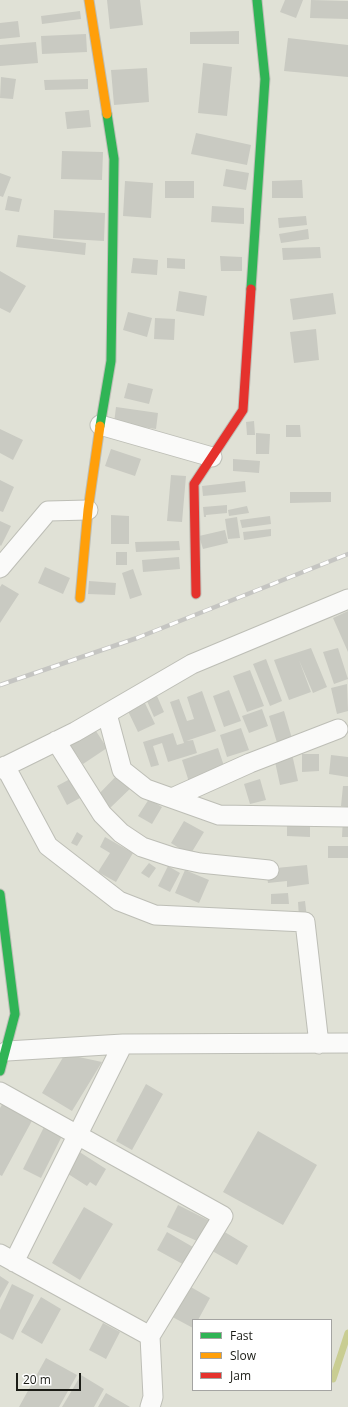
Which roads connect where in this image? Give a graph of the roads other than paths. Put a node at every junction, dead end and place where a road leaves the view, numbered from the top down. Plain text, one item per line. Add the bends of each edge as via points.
1 (89, 0) edge
2 (257, 0) edge
3 (100, 425) junction
4 (212, 457) junction
5 (88, 510) junction
6 (0, 568) edge
7 (196, 594) dead end
8 (80, 598) dead end
9 (348, 599) edge
10 (107, 714) junction
11 (338, 729) dead end
12 (56, 741) junction
13 (3, 767) edge
14 (172, 798) junction
15 (348, 818) edge
16 (269, 870) dead end
17 (0, 894) edge
18 (348, 1043) edge
19 (123, 1044) junction
20 (319, 1044) junction
21 (7, 1051) junction
22 (0, 1071) edge
23 (0, 1092) edge
24 (79, 1135) junction
25 (7, 1258) edge
26 (150, 1336) junction
27 (150, 1407) edge

1 - 3 street via 114,159 112,361
2 - 4 street via 265,79 243,410
3 - 4 street
3 - 5 street
4 - 7 street via 194,484
5 - 6 street via 48,511
5 - 8 street
9 - 10 street via 192,664
10 - 12 street
10 - 14 street via 122,770 146,789
11 - 14 street via 250,763
12 - 13 street
12 - 16 street via 102,814 120,833 142,847 172,857
13 - 20 street via 48,846 119,901 155,915 305,922
14 - 15 street via 219,815
17 - 21 street via 15,1014
18 - 20 street
19 - 20 street
19 - 21 street
19 - 24 street
21 - 22 street
23 - 24 street
24 - 25 street
24 - 26 street via 223,1216
25 - 26 street
26 - 27 street via 153,1397

